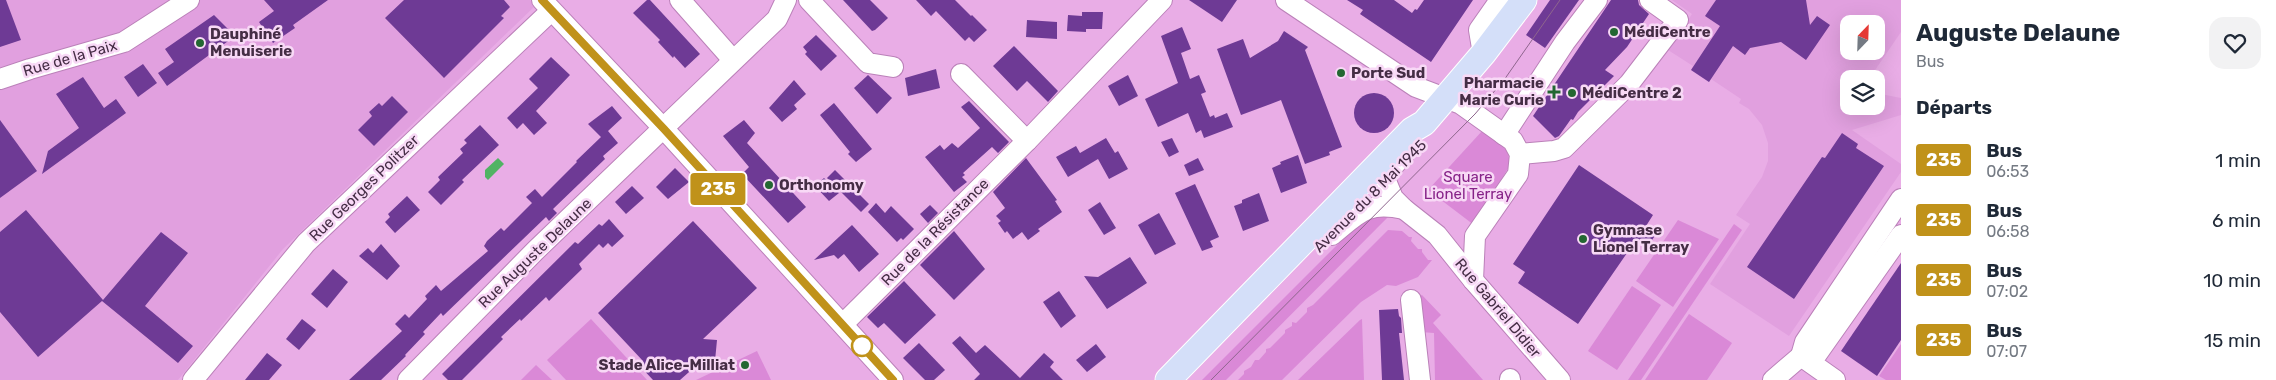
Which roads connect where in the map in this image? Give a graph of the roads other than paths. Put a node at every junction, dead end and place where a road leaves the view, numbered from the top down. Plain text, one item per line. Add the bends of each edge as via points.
1 (189, 0) edge
2 (680, 0) edge
3 (786, 0) edge
4 (810, 0) edge
5 (1162, 0) edge
6 (1286, 0) edge
7 (1500, 0) edge
8 (1524, 0) edge
9 (1539, 0) edge
10 (1597, 0) edge
11 (1650, 0) edge
12 (546, 5) edge
13 (1483, 54) junction
14 (733, 60) junction
15 (893, 67) dead end
16 (961, 74) dead end
17 (0, 79) edge
18 (1416, 87) junction
19 (1453, 101) junction
20 (1424, 123) junction
21 (664, 129) junction
22 (1504, 135) junction
23 (1027, 141) junction
24 (1520, 154) junction
25 (1386, 182) junction
26 (1901, 199) edge
27 (1404, 209) junction
28 (1332, 235) junction
29 (1437, 235) junction
30 (1901, 235) edge
31 (1474, 236) junction
32 (1473, 280) junction
33 (1411, 300) dead end
34 (843, 324) junction
35 (1802, 356) junction
36 (193, 380) edge
37 (408, 380) edge
38 (893, 380) edge
39 (1168, 380) edge
40 (1188, 380) edge
41 (1420, 380) edge
42 (1560, 380) edge
43 (1773, 380) edge
44 (1835, 380) edge

1 - 17 street, Rue de la Paix via 124,42
2 - 14 street
3 - 14 street, Rue Auguste Delaune via 777,18
4 - 15 street via 868,63
5 - 23 street, Rue de la Résistance
6 - 18 street
7 - 13 street via 1479,30
8 - 13 main road, Avenue du 8 Mai 1945
9 - 19 main road, Avenue du 8 Mai 1945 via 1478,85
10 - 22 street
11 - 24 street via 1678,20 1629,84 1564,148
12 - 21 street
12 - 36 street, Rue Georges Politzer via 306,243
13 - 19 main road, Avenue du 8 Mai 1945
14 - 21 street, Rue Auguste Delaune
16 - 23 street
18 - 19 street
18 - 20 street
19 - 20 main road, Avenue du 8 Mai 1945
19 - 22 street
19 - 25 main road, Avenue du 8 Mai 1945
20 - 25 street via 1420,136 1387,172
20 - 39 main road, Avenue du 8 Mai 1945 via 1412,130
21 - 34 street
21 - 37 street, Rue Auguste Delaune via 535,251
22 - 24 street via 1513,141
23 - 34 street, Rue de la Résistance
24 - 31 street via 1518,174
25 - 27 street via 1393,198
25 - 28 main road, Avenue du 8 Mai 1945
26 - 35 street via 1805,342
27 - 28 street via 1377,206 1364,209
27 - 29 street
28 - 40 main road, Avenue du 8 Mai 1945
29 - 31 street via 1459,242
29 - 32 street, Rue Gabriel Didier
30 - 35 street via 1817,354
31 - 32 street
32 - 42 street, Rue Gabriel Didier
33 - 41 street
34 - 38 street
35 - 43 street
35 - 44 street

